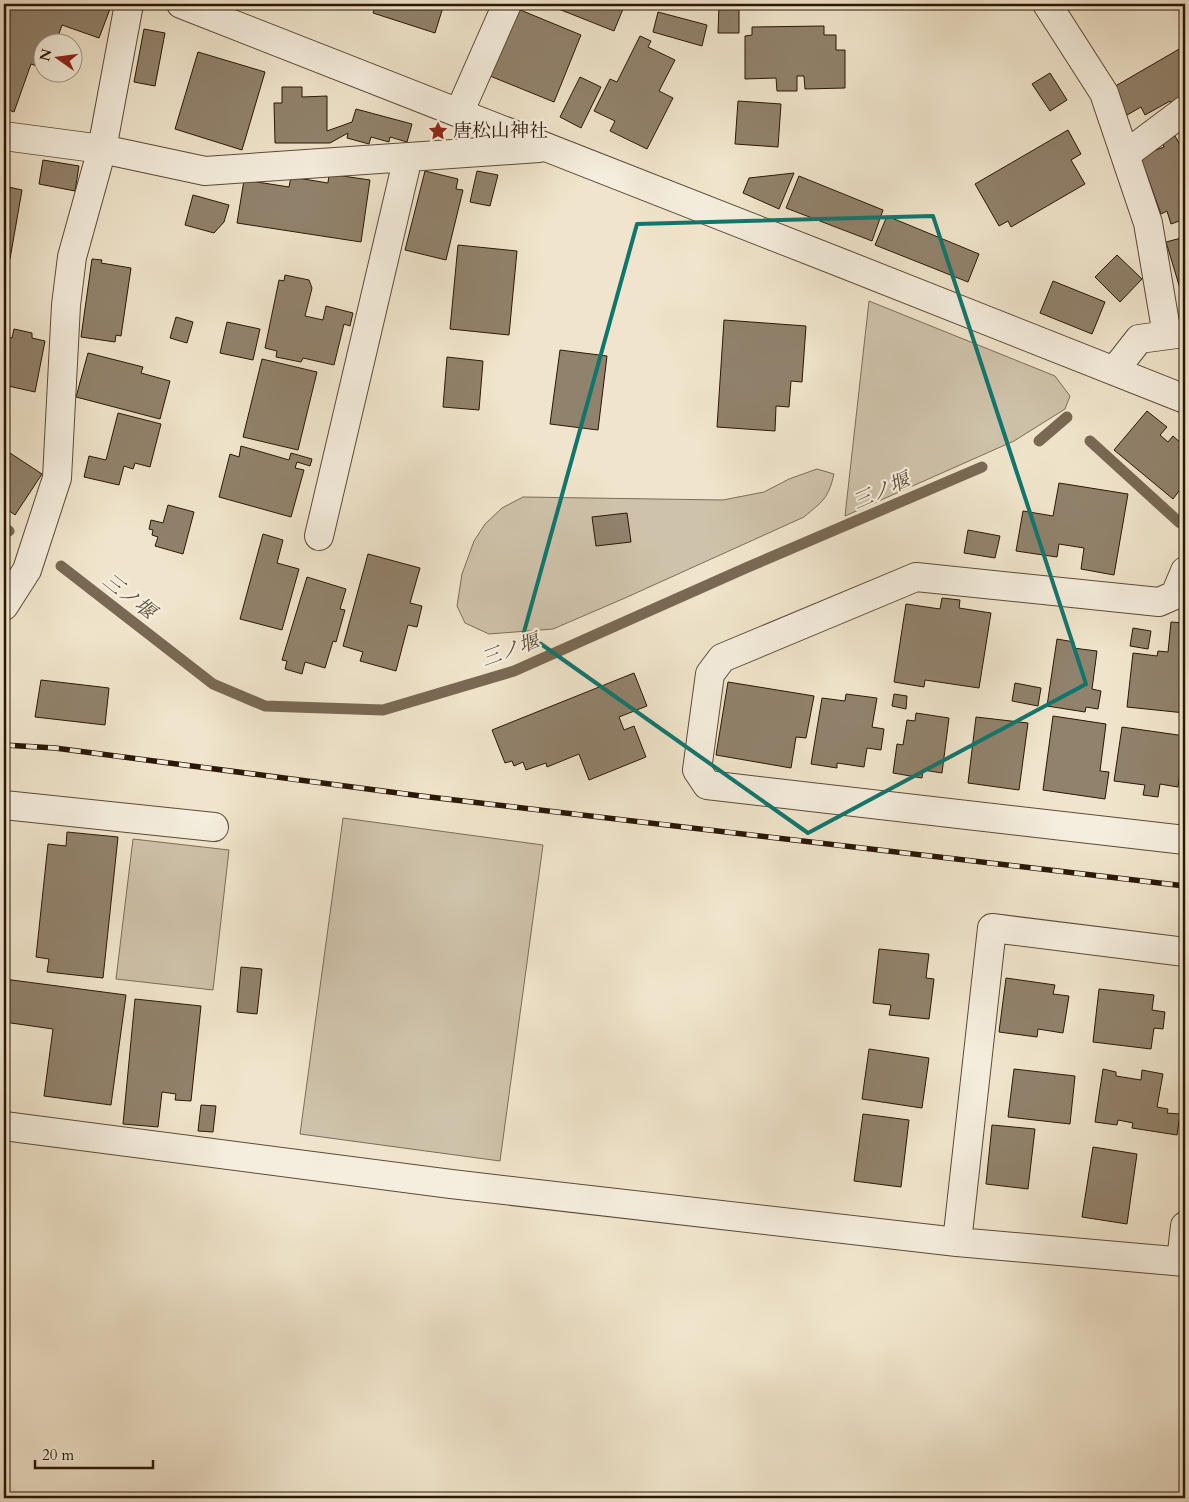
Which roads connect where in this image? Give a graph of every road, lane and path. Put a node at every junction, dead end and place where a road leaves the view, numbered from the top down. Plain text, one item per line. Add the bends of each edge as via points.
1 (129, 4) edge
2 (181, 4) edge
3 (507, 4) edge
4 (1047, 4) edge
5 (1185, 110) edge
6 (459, 113) junction
7 (4, 136) edge
8 (548, 148) junction
9 (102, 149) junction
10 (1125, 155) junction
11 (408, 157) junction
12 (1176, 334) edge
13 (1114, 371) junction
14 (1185, 399) edge
15 (319, 536) dead end
16 (1182, 588) edge
17 (4, 606) edge
18 (4, 806) edge
19 (214, 828) dead end
20 (1185, 840) edge
21 (1185, 952) edge
22 (4, 1126) edge
23 (1185, 1226) edge
24 (956, 1242) junction
25 (1183, 1262) edge

1 - 9 street
2 - 6 street
3 - 6 street
4 - 10 street via 1104,93
5 - 10 street
6 - 8 street
7 - 9 street
8 - 11 street
8 - 13 street
9 - 11 street via 205,171
9 - 17 street via 72,258 66,305 57,478 27,570
10 - 12 street via 1148,223
11 - 15 street
12 - 13 street via 1139,339
13 - 14 street
16 - 20 street via 1159,602 916,576 722,658 710,674 697,770 707,785
18 - 19 street
21 - 24 street via 992,928
22 - 24 street via 451,1184
23 - 25 street
24 - 25 street

